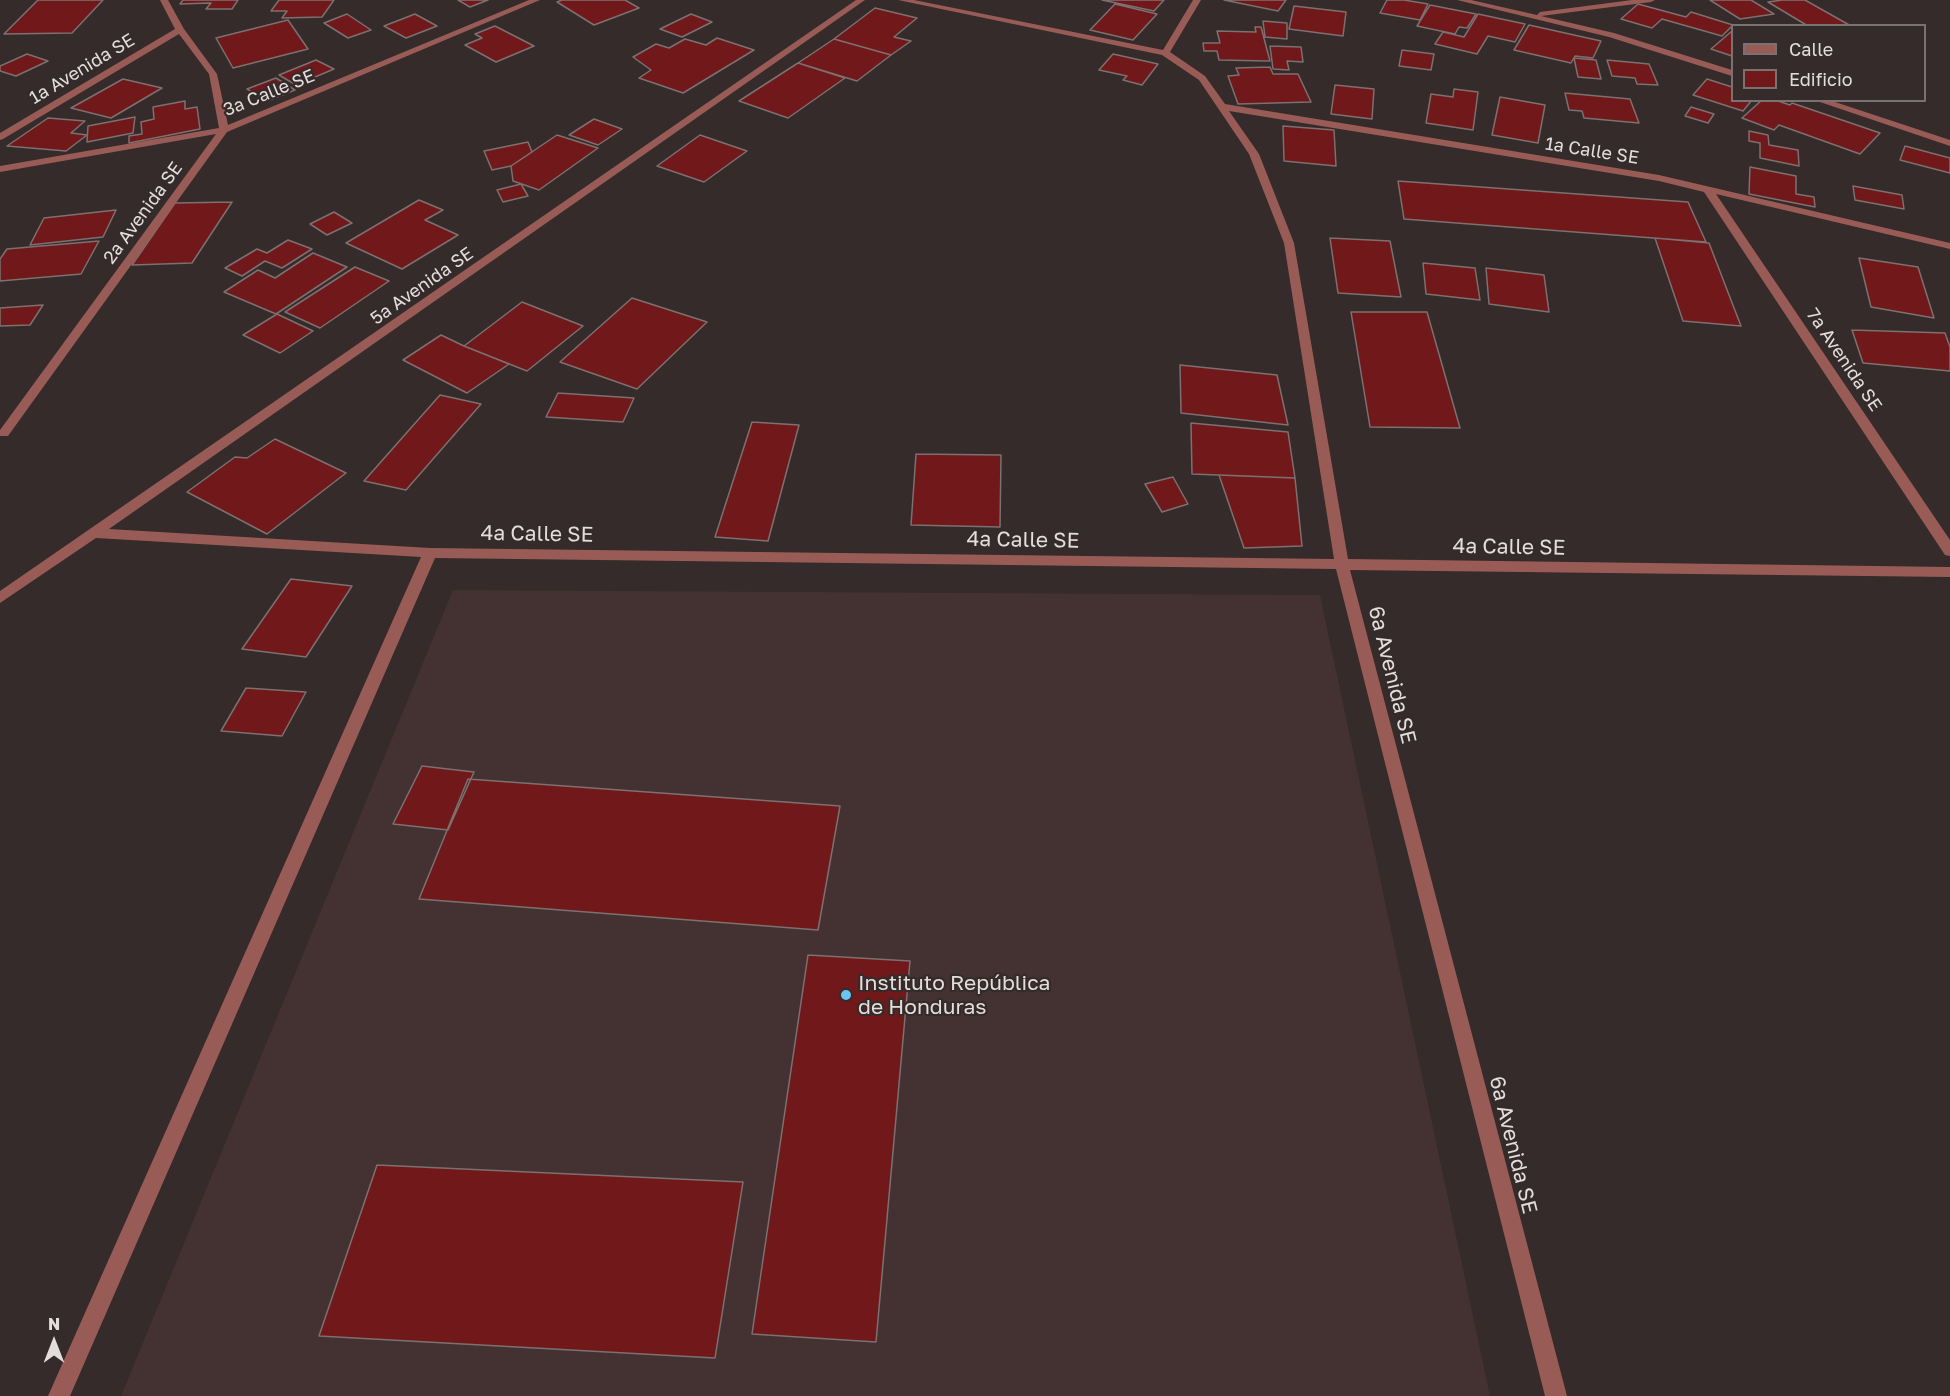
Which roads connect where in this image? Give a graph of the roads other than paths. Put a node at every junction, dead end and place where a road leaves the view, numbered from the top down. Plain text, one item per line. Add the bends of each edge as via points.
1 (164, 0) edge
2 (536, 0) edge
3 (902, 0) edge
4 (1197, 0) edge
5 (1461, 0) edge
6 (1650, 0) edge
7 (854, 1) edge
8 (1528, 15) junction
9 (180, 30) junction
10 (1165, 53) junction
11 (1731, 73) edge
12 (1824, 102) edge
13 (1224, 107) junction
14 (224, 130) junction
15 (0, 136) edge
16 (1950, 143) edge
17 (0, 169) edge
18 (1708, 190) junction
19 (1950, 246) edge
20 (4, 433) dead end
21 (96, 533) junction
22 (1950, 551) edge
23 (430, 553) junction
24 (1342, 566) junction
25 (1950, 572) edge
26 (0, 598) edge
27 (59, 1396) edge
28 (1556, 1396) edge

1 - 9 street
2 - 14 street, 3a Calle SE
3 - 10 street
4 - 10 street
5 - 8 street
6 - 8 street
7 - 21 street, 5a Avenida SE
8 - 11 street via 1611,35
9 - 14 street via 213,74
9 - 15 street, 1a Avenida SE
10 - 13 street, 6a Avenida SE via 1202,78
12 - 16 street
13 - 18 street, 1a Calle SE via 1659,178
13 - 24 street, 6a Avenida SE via 1254,154 1289,243
14 - 17 street, 3a Calle SE
14 - 20 street, 2a Avenida SE
18 - 19 street, 1a Calle SE
18 - 22 street, 7a Avenida SE
21 - 23 street, 4a Calle SE
21 - 26 street, 5a Avenida SE
23 - 24 street, 4a Calle SE
23 - 27 street
24 - 25 street, 4a Calle SE
24 - 28 street, 6a Avenida SE

